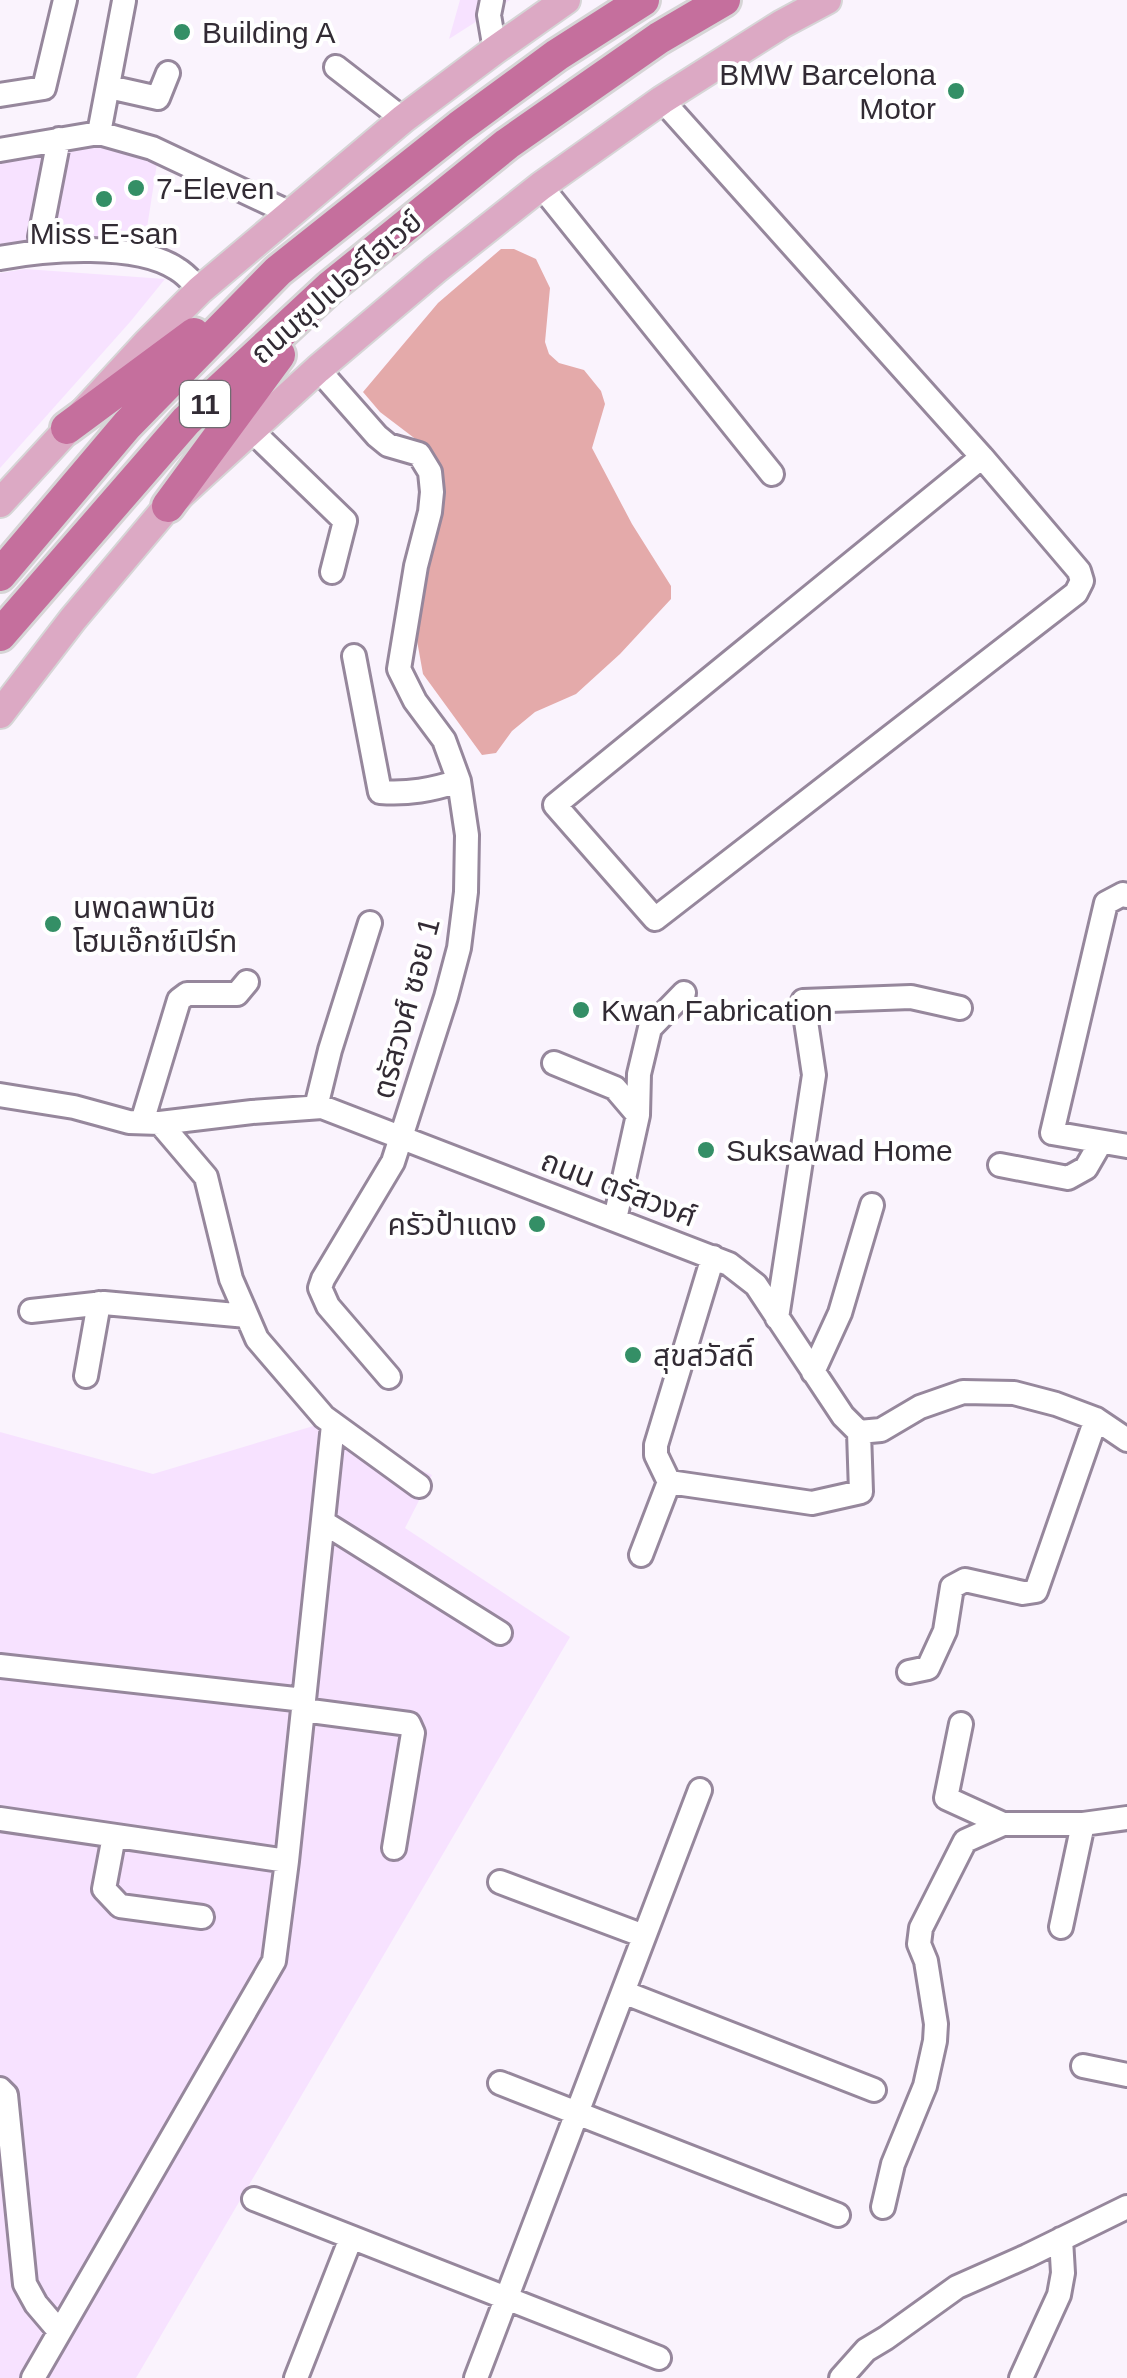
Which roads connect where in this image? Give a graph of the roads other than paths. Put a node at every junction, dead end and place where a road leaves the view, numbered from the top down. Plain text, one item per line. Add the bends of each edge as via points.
1 (65, 0) edge
2 (492, 0) edge
3 (566, 0) edge
4 (643, 0) edge
5 (724, 0) edge
6 (827, 0) edge
7 (124, 1) edge
8 (495, 50) junction
9 (336, 67) dead end
10 (168, 73) dead end
11 (109, 87) junction
12 (0, 95) edge
13 (662, 100) junction
14 (403, 119) junction
15 (99, 133) junction
16 (58, 139) junction
17 (0, 150) edge
18 (541, 186) junction
19 (290, 213) junction
20 (40, 237) dead end
21 (0, 258) edge
22 (278, 272) junction
23 (330, 287) junction
24 (200, 290) junction
25 (318, 369) junction
26 (67, 428) junction
27 (251, 430) junction
28 (982, 457) junction
29 (772, 474) dead end
30 (0, 503) edge
31 (168, 506) junction
32 (332, 572) dead end
33 (0, 575) edge
34 (0, 635) edge
35 (354, 656) dead end
36 (0, 714) edge
37 (459, 781) junction
38 (1127, 896) edge
39 (370, 924) dead end
40 (246, 982) dead end
41 (684, 993) dead end
42 (960, 1008) dead end
43 (554, 1063) dead end
44 (0, 1096) edge
45 (316, 1107) junction
46 (638, 1115) junction
47 (151, 1123) junction
48 (402, 1136) junction
49 (1101, 1142) junction
50 (1127, 1146) edge
51 (1000, 1166) dead end
52 (872, 1205) dead end
53 (615, 1219) junction
54 (713, 1257) junction
55 (99, 1303) junction
56 (31, 1311) dead end
57 (247, 1316) junction
58 (777, 1318) junction
59 (813, 1372) junction
60 (86, 1376) dead end
61 (389, 1377) dead end
62 (1096, 1419) junction
63 (333, 1424) junction
64 (859, 1432) junction
65 (1127, 1440) edge
66 (670, 1482) junction
67 (419, 1486) dead end
68 (323, 1522) junction
69 (641, 1555) dead end
70 (500, 1633) dead end
71 (0, 1666) edge
72 (909, 1672) dead end
73 (304, 1705) junction
74 (961, 1724) dead end
75 (700, 1790) dead end
76 (1127, 1818) edge
77 (0, 1819) edge
78 (1003, 1824) junction
79 (1083, 1824) junction
80 (114, 1836) junction
81 (394, 1848) dead end
82 (287, 1861) junction
83 (500, 1882) dead end
84 (202, 1917) dead end
85 (1061, 1927) dead end
86 (644, 1936) junction
87 (623, 1992) junction
88 (1083, 2066) dead end
89 (1127, 2075) edge
90 (500, 2083) dead end
91 (0, 2088) edge
92 (874, 2090) dead end
93 (577, 2113) junction
94 (254, 2199) dead end
95 (1127, 2206) edge
96 (883, 2208) dead end
97 (838, 2215) dead end
98 (351, 2238) junction
99 (1061, 2239) junction
100 (506, 2298) junction
101 (59, 2331) junction
102 (659, 2358) dead end
103 (33, 2378) edge
104 (296, 2378) edge
105 (476, 2378) edge
106 (841, 2378) edge
107 (1021, 2378) edge

1 - 12 street via 44,88
2 - 8 street
3 - 8 main road
4 - 22 highway, ถนนซุปเปอร์ไฮเวย์ / 11 via 473,117
5 - 23 highway, ถนนซุปเปอร์ไฮเวย์ / 11 via 507,144
6 - 13 main road
7 - 11 street
8 - 14 main road
9 - 14 street
10 - 11 street via 158,98
11 - 15 street
13 - 18 main road
13 - 28 street
14 - 19 main road
15 - 16 street
15 - 19 street via 152,148
16 - 17 street
16 - 20 street
18 - 25 main road
18 - 29 street
19 - 24 main road
21 - 24 street via 138,252 176,268
22 - 26 highway
22 - 33 highway, ถนนซุปเปอร์ไฮเวย์ / 11 via 127,426
23 - 31 highway
23 - 34 highway, ถนนซุปเปอร์ไฮเวย์ / 11 via 186,421
24 - 26 main road
25 - 27 main road
25 - 37 street, ตรัสวงศ์ ซอย 1 via 378,436 419,454 430,472 430,512 399,669 444,740
26 - 30 main road
27 - 31 main road
27 - 32 street via 344,521
28 - 28 street via 1079,570 1076,593 655,919 555,804
31 - 36 main road
35 - 37 street via 380,792 426,791
37 - 48 street, ตรัสวงศ์ ซอย 1 via 467,835 459,948
38 - 49 street via 1106,904 1052,1133
39 - 45 street
40 - 47 street via 237,994 186,994 180,1000
41 - 46 street via 650,1028
42 - 58 street via 911,997 803,1001 814,1075
43 - 46 street via 615,1088
44 - 47 street, ถนน ตรัสวงศ์
45 - 47 street, ถนน ตรัสวงศ์
45 - 48 street, ถนน ตรัสวงศ์
46 - 53 street
47 - 57 street via 206,1178
48 - 53 street, ถนน ตรัสวงศ์
48 - 61 street, ตรัสวงศ์ ซอย 1 via 320,1288
49 - 50 street
49 - 51 street via 1086,1168 1068,1178
52 - 59 street via 840,1313
53 - 54 street, ถนน ตรัสวงศ์
54 - 58 street, ถนน ตรัสวงศ์ via 756,1286
54 - 66 street via 656,1445
55 - 56 street
55 - 57 street
55 - 60 street
57 - 63 street via 257,1339
58 - 59 street, ถนน ตรัสวงศ์
59 - 64 street, ถนน ตรัสวงศ์
62 - 64 street via 1014,1393 963,1392 880,1430
62 - 65 street
62 - 72 street via 1036,1591 965,1580 952,1587 946,1631 928,1668
63 - 67 street
63 - 68 street
64 - 66 street via 861,1492 812,1503
66 - 69 street
68 - 70 street
68 - 73 street
71 - 73 street
73 - 81 street via 408,1724 413,1733
73 - 82 street
74 - 78 street via 946,1798
75 - 86 street
76 - 79 street
77 - 80 street
78 - 79 street
78 - 96 street via 965,1841 920,1928 935,2041
79 - 85 street
80 - 82 street
80 - 84 street via 104,1889 120,1906
82 - 101 street via 274,1961
83 - 86 street
86 - 87 street
87 - 92 street
87 - 93 street
88 - 89 street
90 - 93 street
91 - 101 street via 6,2095 25,2284
93 - 97 street
93 - 100 street
94 - 98 street
95 - 99 street
98 - 100 street
98 - 104 street
99 - 106 street via 957,2288 866,2350
99 - 107 street via 1059,2295
100 - 102 street
100 - 105 street
101 - 103 street

